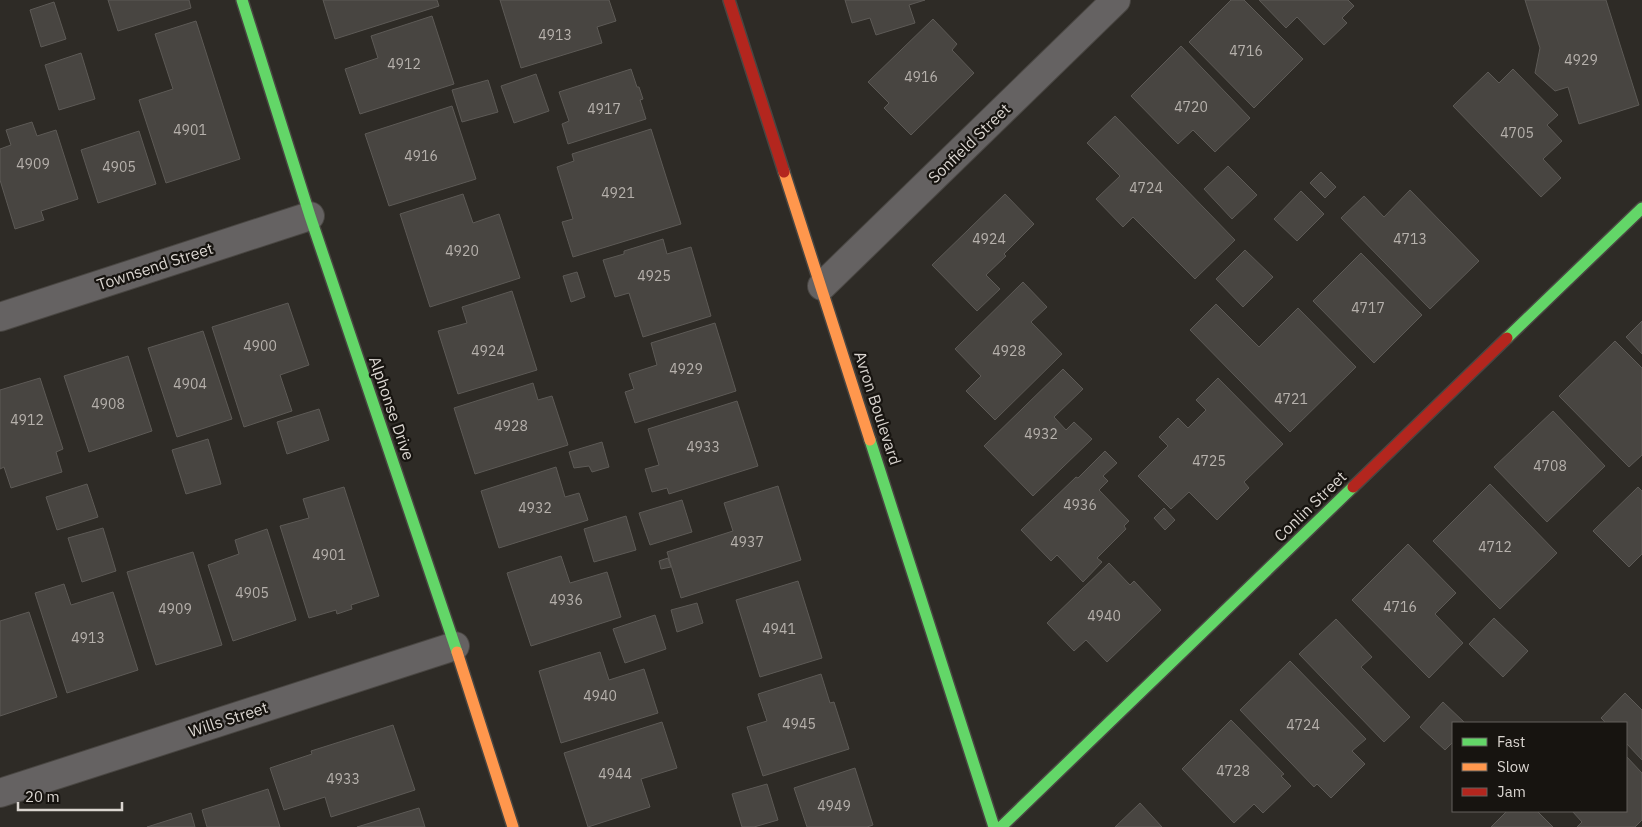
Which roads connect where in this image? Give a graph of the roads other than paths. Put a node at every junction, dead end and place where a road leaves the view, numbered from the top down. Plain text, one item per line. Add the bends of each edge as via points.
1 (242, 0) edge
2 (730, 0) edge
3 (1116, 0) edge
4 (1642, 208) edge
5 (310, 216) junction
6 (822, 286) junction
7 (0, 317) edge
8 (455, 646) junction
9 (0, 793) edge
10 (513, 827) edge
11 (994, 827) edge
12 (1001, 827) edge

1 - 5 street, Alphonse Drive
2 - 6 street, Avron Boulevard
3 - 6 street, Sonfield Street
4 - 12 street, Conlin Street
5 - 7 street, Townsend Street
5 - 8 street, Alphonse Drive
6 - 11 street, Avron Boulevard
8 - 9 street, Wills Street
8 - 10 street, Alphonse Drive

